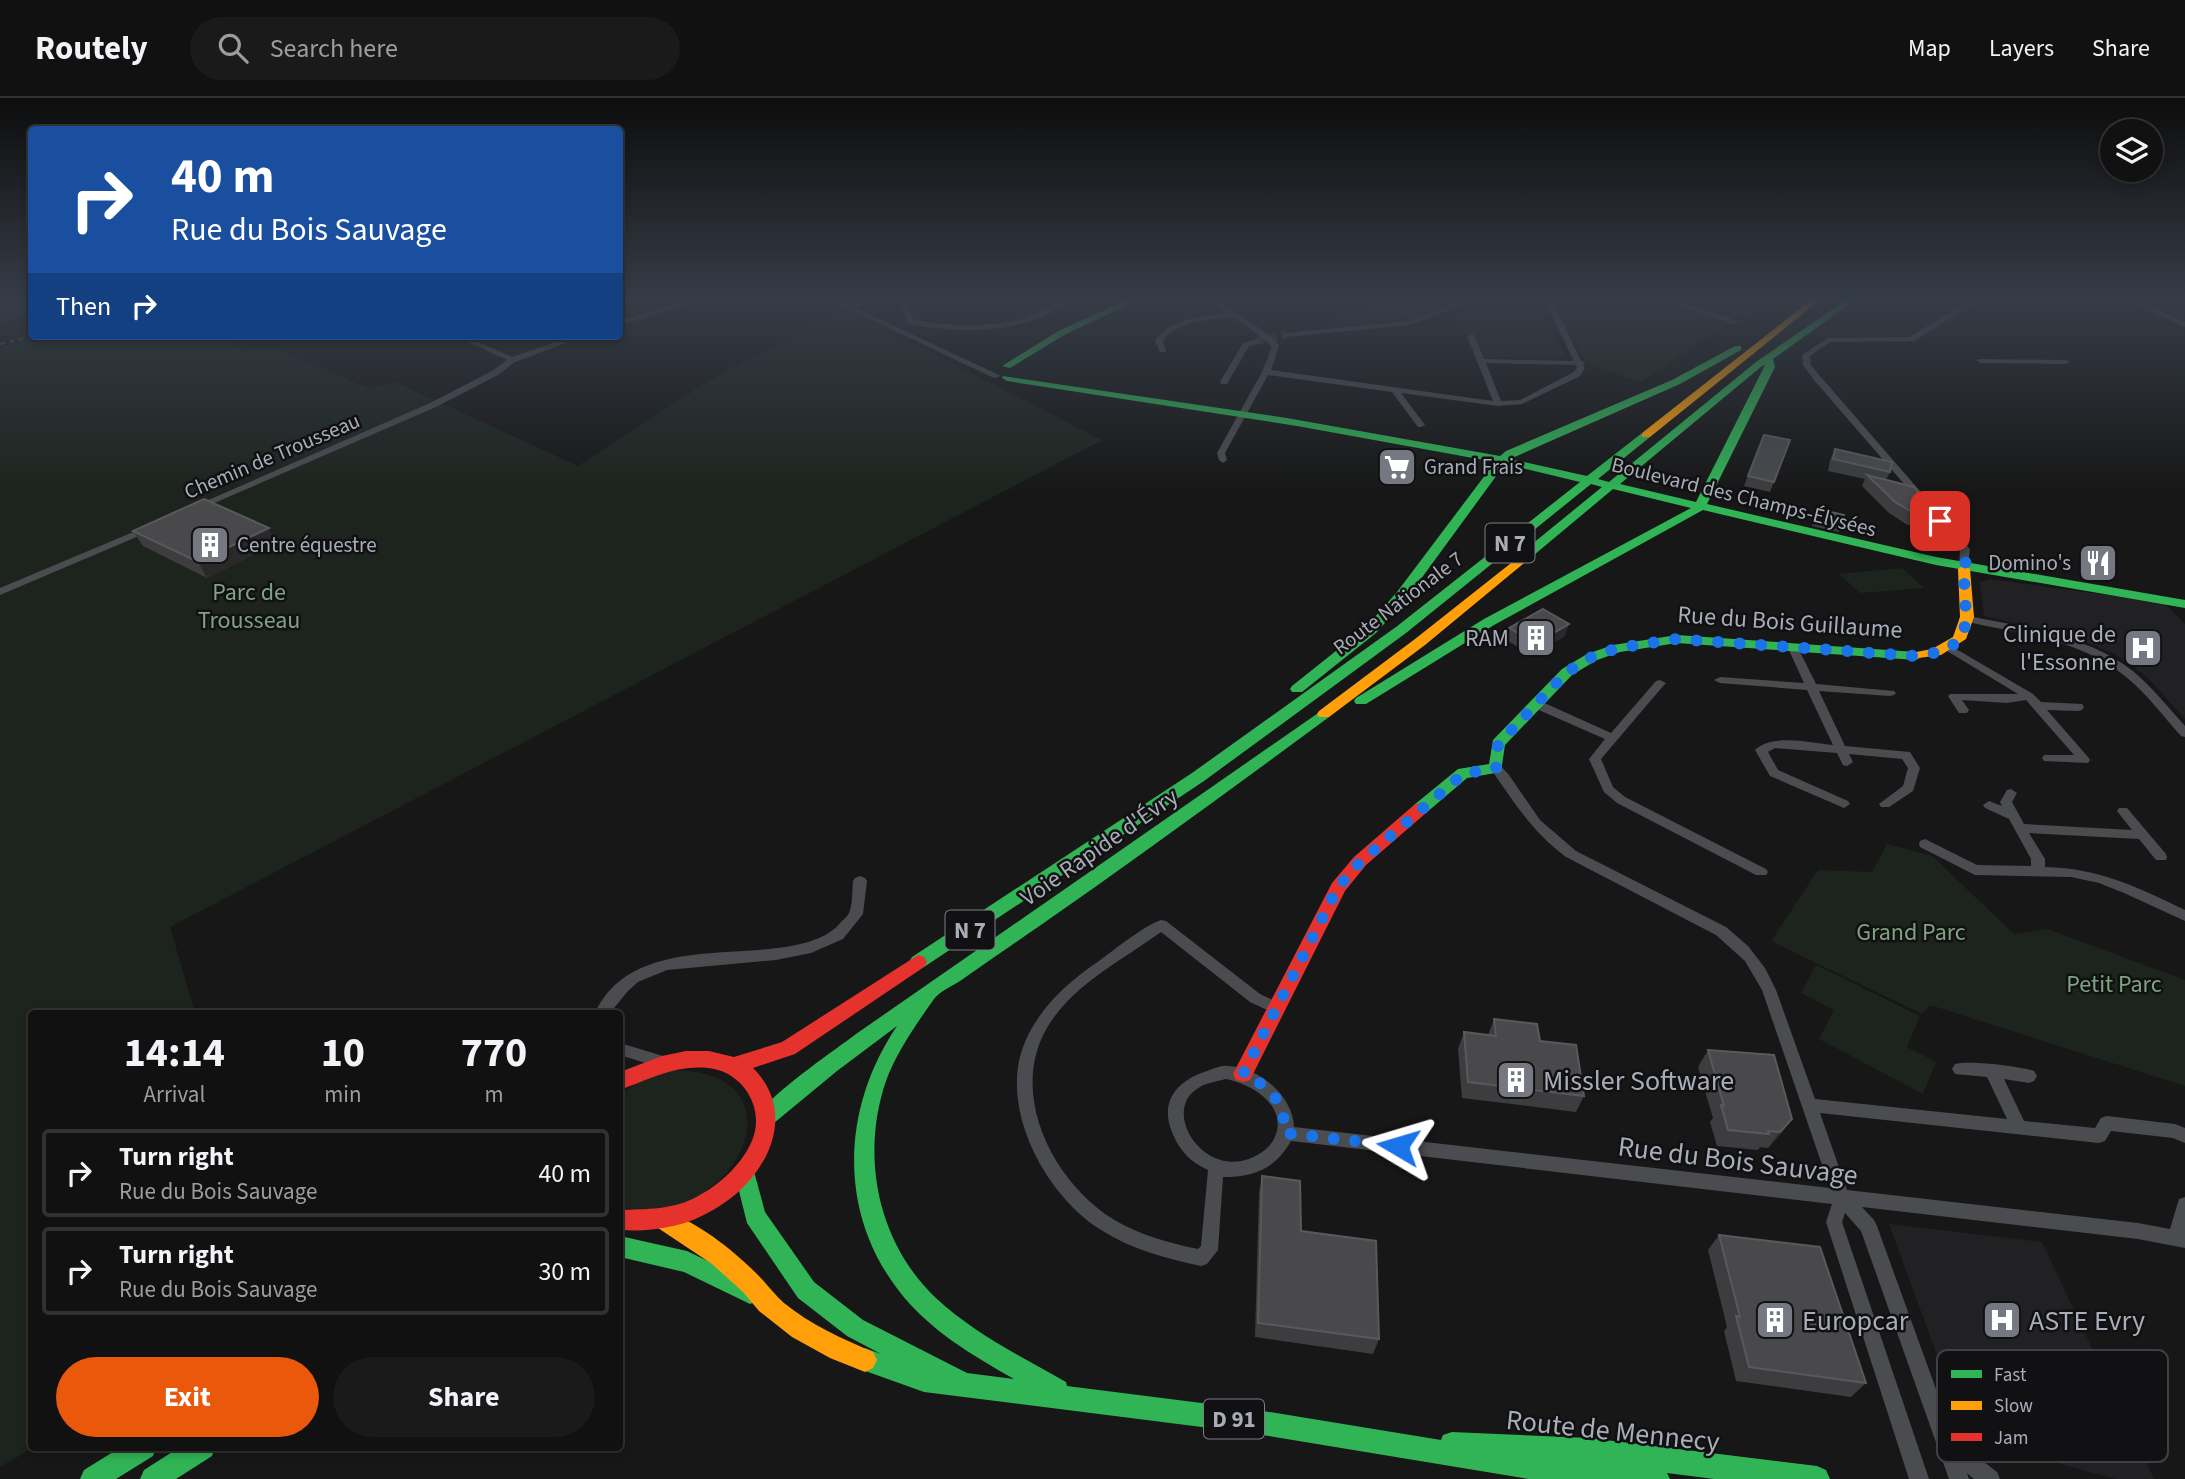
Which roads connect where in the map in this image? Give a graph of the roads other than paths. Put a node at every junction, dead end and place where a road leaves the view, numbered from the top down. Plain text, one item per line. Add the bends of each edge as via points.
1 (506, 364) edge
2 (973, 364) edge
3 (1017, 364) edge
4 (1234, 364) edge
5 (1268, 364) edge
6 (1482, 364) edge
7 (1580, 364) edge
8 (1706, 364) edge
9 (1734, 364) edge
10 (1760, 364) edge
11 (1769, 364) edge
12 (1807, 364) edge
13 (1011, 369) junction
14 (1266, 372) junction
15 (1224, 382) dead end
16 (1395, 390) junction
17 (1498, 404) junction
18 (1242, 414) junction
19 (1421, 425) dead end
20 (1223, 460) dead end
21 (1502, 460) junction
22 (1924, 502) edge
23 (1699, 508) junction
24 (1932, 511) edge
25 (186, 512) edge
26 (161, 523) edge
27 (1964, 569) junction
28 (0, 592) edge
29 (2185, 604) edge
30 (1964, 618) junction
31 (1793, 648) junction
32 (1951, 649) junction
33 (1720, 680) dead end
34 (1660, 683) dead end
35 (1813, 688) junction
36 (1890, 693) dead end
37 (2029, 696) junction
38 (1536, 704) junction
39 (2039, 705) junction
40 (2078, 707) dead end
41 (1963, 710) dead end
42 (2185, 733) edge
43 (1613, 738) junction
44 (1842, 749) junction
45 (2048, 758) dead end
46 (1847, 762) dead end
47 (1256, 765) junction
48 (1496, 768) junction
49 (1198, 777) junction
50 (2011, 793) dead end
51 (1844, 804) dead end
52 (1885, 804) dead end
53 (1989, 805) dead end
54 (2123, 811) dead end
55 (2017, 822) junction
56 (2143, 835) junction
57 (1925, 844) dead end
58 (2161, 857) dead end
59 (2038, 870) junction
60 (1761, 872) dead end
61 (860, 881) dead end
62 (2185, 916) edge
63 (932, 990) junction
64 (1278, 1009) junction
65 (607, 1010) edge
66 (623, 1050) edge
67 (659, 1061) junction
68 (733, 1066) junction
69 (1960, 1069) dead end
70 (1992, 1071) junction
71 (1243, 1074) junction
72 (2029, 1076) dead end
73 (623, 1079) edge
74 (1810, 1105) junction
75 (766, 1117) junction
76 (2019, 1127) junction
77 (1284, 1133) junction
78 (2185, 1136) edge
79 (1216, 1167) junction
80 (745, 1171) junction
81 (1842, 1198) junction
82 (2185, 1205) edge
83 (623, 1220) edge
84 (666, 1220) junction
85 (2180, 1239) edge
86 (623, 1247) edge
87 (766, 1302) junction
88 (967, 1384) junction
89 (1064, 1395) junction
90 (1937, 1421) edge
91 (1404, 1444) junction
92 (138, 1451) edge
93 (197, 1451) edge
94 (1952, 1462) edge
95 (1967, 1462) edge
96 (93, 1479) edge
97 (153, 1479) edge
98 (1657, 1479) edge
99 (1817, 1479) edge
100 (1919, 1479) edge
101 (1959, 1479) edge
102 (1990, 1479) edge

1 - 25 street, Chemin de Trousseau via 441,400
2 - 13 street
3 - 13 main road
4 - 15 street
5 - 14 street
6 - 17 street
7 - 17 street via 1577,374 1528,399
8 - 21 main road
9 - 49 main road, Route Nationale 7 / N 7 via 1401,630
10 - 47 main road, Route Nationale 7 / N 7 via 1420,642
11 - 23 main road
12 - 22 street
13 - 18 main road, Boulevard des Champs-Élysées via 1082,390
14 - 16 street
14 - 18 street
16 - 17 street
16 - 19 street
18 - 20 street via 1221,453
18 - 21 main road, Boulevard des Champs-Élysées via 1405,438
21 - 23 main road, Boulevard des Champs-Élysées
21 - 49 main road via 1371,630 1209,756
23 - 27 main road, Boulevard des Champs-Élysées
23 - 47 main road via 1489,622
24 - 27 street via 1965,549
26 - 28 street, Chemin de Trousseau
27 - 29 main road, Boulevard des Champs-Élysées
27 - 30 main road
30 - 32 main road via 1964,634
30 - 42 street via 2098,654 2132,676
31 - 32 main road, Rue du Bois Guillaume via 1916,656
31 - 35 street
31 - 38 main road, Rue du Bois Guillaume via 1677,639 1640,643 1592,657 1567,672
32 - 37 street
33 - 35 street
34 - 43 street
35 - 36 street
35 - 44 street
37 - 39 street
37 - 41 street via 1954,696
38 - 43 street
38 - 48 main road, Rue du Bois Guillaume via 1498,744
39 - 40 street
39 - 45 street via 2084,760
43 - 60 street via 1595,759 1608,789
44 - 46 street
44 - 51 street via 1774,744 1761,750 1774,773
44 - 52 street via 1906,755 1914,768 1909,788
47 - 63 main road, Voie Rapide d'Évry / N 7
48 - 64 main road via 1463,774 1360,862 1338,887
48 - 74 street via 1553,841 1721,931 1743,948 1765,978
49 - 68 main road, Voie Rapide d'Évry / N 7 via 788,1048
50 - 55 street via 2006,802
53 - 55 street
54 - 56 street
55 - 56 street
55 - 59 street via 2038,859
56 - 58 street
57 - 59 street via 1975,870
59 - 62 street via 2101,879
61 - 65 street via 862,898 856,919 841,935 821,946 682,960 656,967 623,986
63 - 75 main road, Voie Rapide d'Évry / N 7
63 - 89 main road via 890,1051 867,1109 862,1143 874,1224 896,1271 926,1305 970,1339
64 - 71 main road
64 - 79 street via 1255,998 1161,925 1070,992 1044,1018 1031,1042 1022,1078 1028,1112 1045,1158 1070,1195 1105,1224 1156,1249 1201,1258 1209,1250
66 - 67 street
67 - 68 main road via 699,1056
67 - 73 main road
68 - 75 main road via 756,1087
69 - 70 street
70 - 72 street
70 - 76 street
71 - 77 street via 1276,1097 1285,1121
71 - 79 street via 1218,1073 1195,1080 1176,1104 1176,1126 1186,1148
74 - 76 street
74 - 81 street
75 - 80 main road via 757,1154
76 - 78 street via 2099,1136 2106,1123
77 - 79 street via 1268,1159 1252,1167
77 - 81 street, Rue du Bois Sauvage
80 - 84 main road via 711,1204
80 - 88 main road, Route de Mennecy / D 91 via 755,1216 806,1290 855,1328
81 - 85 street, Rue du Bois Sauvage
81 - 90 street via 1868,1226
81 - 100 street via 1834,1222
82 - 85 street
83 - 84 main road
84 - 87 main road, Route de Mennecy / D 91 via 698,1238 751,1283
86 - 87 main road via 689,1261
87 - 88 main road, Route de Mennecy / D 91 via 846,1354 924,1380
88 - 89 main road, Route de Mennecy / D 91
89 - 91 main road, Route de Mennecy / D 91
91 - 98 main road, Route de Mennecy / D 91 via 1523,1466
91 - 99 main road, Route de Mennecy / D 91 via 1519,1444 1604,1451
92 - 96 main road
93 - 97 main road
94 - 101 street
95 - 102 street

